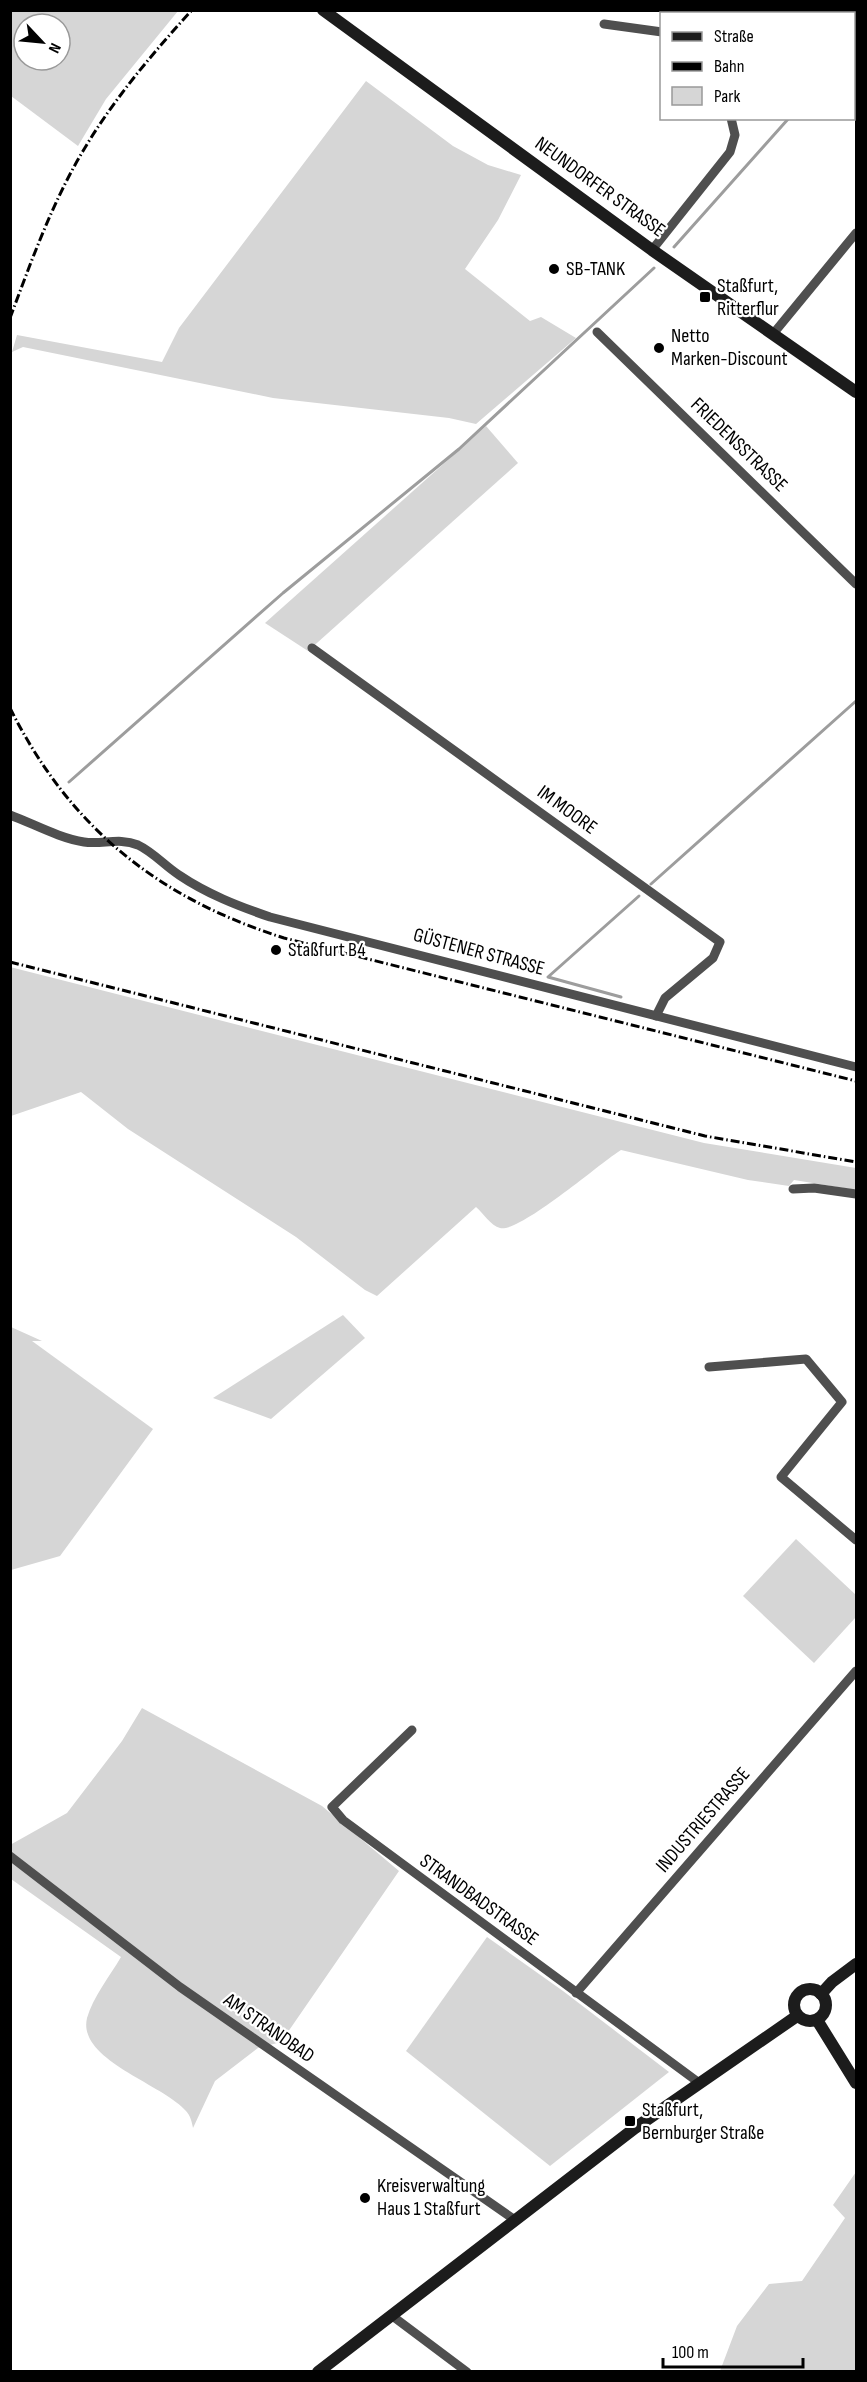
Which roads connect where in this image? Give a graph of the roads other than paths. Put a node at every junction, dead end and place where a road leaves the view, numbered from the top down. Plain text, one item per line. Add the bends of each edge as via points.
1 (322, 10) edge
2 (604, 24) dead end
3 (660, 32) edge
4 (731, 120) edge
5 (856, 233) edge
6 (652, 250) junction
7 (597, 332) dead end
8 (773, 334) junction
9 (856, 392) edge
10 (856, 584) edge
11 (312, 648) dead end
12 (10, 815) edge
13 (656, 1017) junction
14 (856, 1067) edge
15 (793, 1189) dead end
16 (856, 1194) edge
17 (709, 1367) dead end
18 (856, 1540) edge
19 (856, 1671) edge
20 (412, 1730) dead end
21 (10, 1856) edge
22 (856, 1964) edge
23 (576, 1994) junction
24 (822, 1994) junction
25 (797, 2016) junction
26 (817, 2020) junction
27 (699, 2082) junction
28 (856, 2083) edge
29 (515, 2220) junction
30 (391, 2315) junction
31 (318, 2372) edge
32 (467, 2372) edge

1 - 6 main road, NEUNDORFER STRASSE
2 - 3 street
4 - 6 street via 735,135 730,152
5 - 8 street
6 - 8 main road, NEUNDORFER STRASSE
7 - 10 street, FRIEDENSSTRASSE
8 - 9 main road, NEUNDORFER STRASSE
11 - 13 street, IM MOORE via 720,942 713,958 665,998
12 - 13 street, GÜSTENER STRASSE via 73,840 126,841 141,846 207,892 270,917
13 - 14 street, GÜSTENER STRASSE
15 - 16 street
17 - 18 street via 806,1359 842,1402 781,1478
19 - 23 street, INDUSTRIESTRASSE
20 - 23 street, STRANDBADSTRASSE via 332,1807 343,1821
21 - 29 street, AM STRANDBAD via 180,1987
22 - 24 main road
23 - 27 street, STRANDBADSTRASSE
24 - 25 main road via 809,1989 800,1992 794,2000
24 - 26 main road via 826,2008
25 - 26 main road via 808,2022
25 - 27 main road
26 - 28 main road
27 - 29 main road
29 - 30 main road
30 - 31 main road
30 - 32 street

